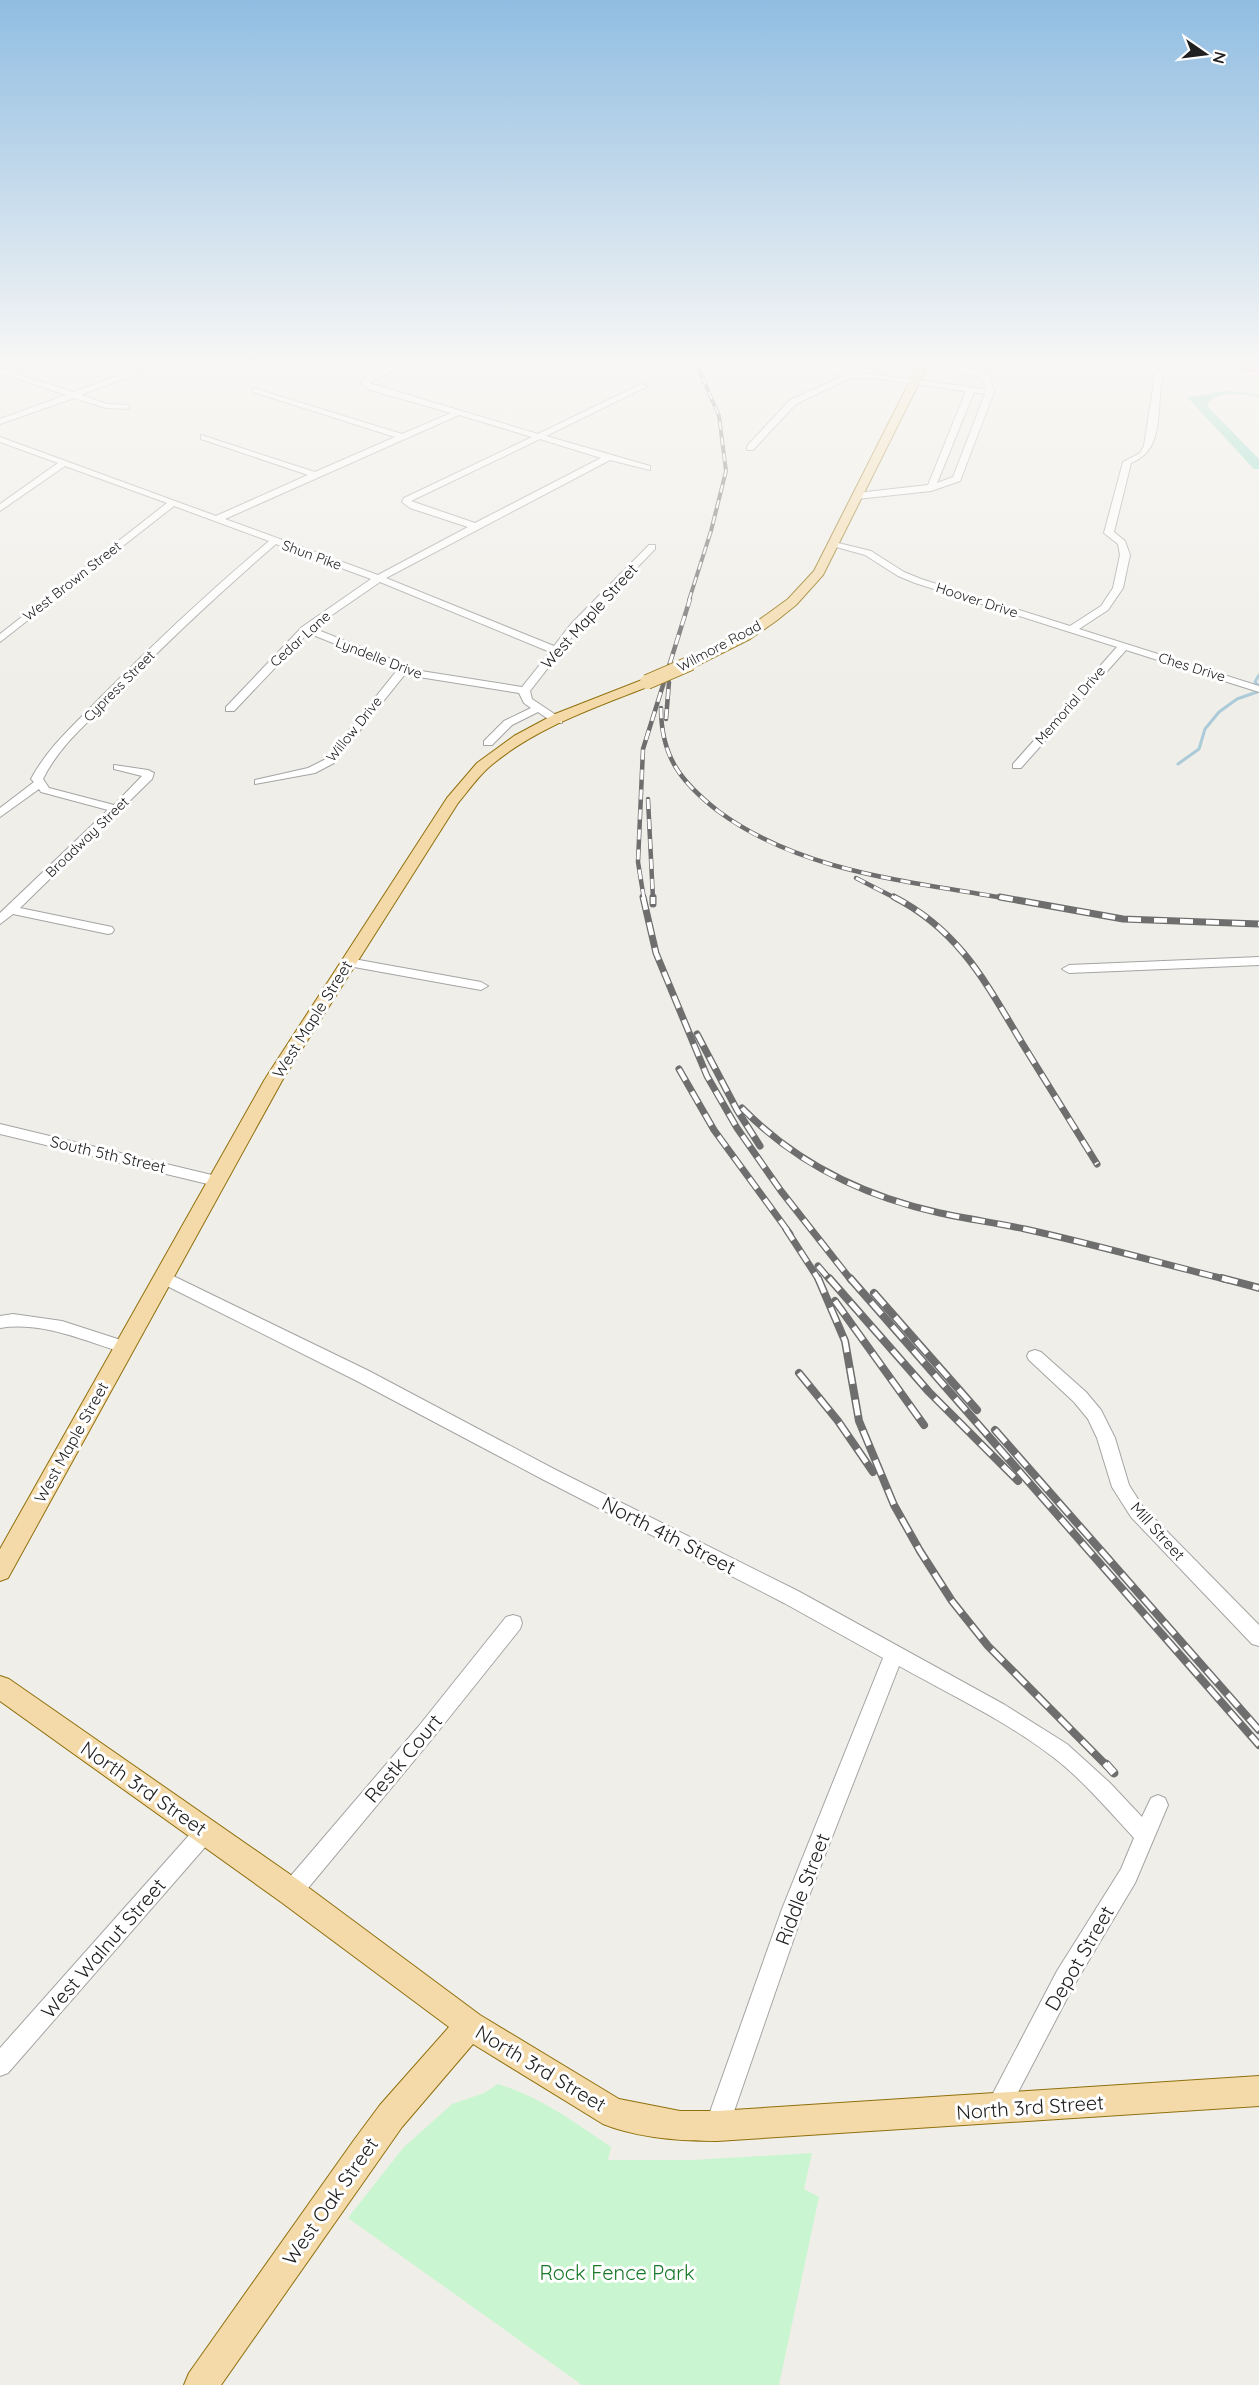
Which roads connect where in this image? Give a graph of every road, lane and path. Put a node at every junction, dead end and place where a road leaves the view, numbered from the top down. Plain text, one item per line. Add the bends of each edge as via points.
1 (45, 476) edge
2 (100, 476) edge
3 (312, 476) edge
4 (454, 476) edge
5 (572, 476) edge
6 (867, 476) edge
7 (936, 476) edge
8 (958, 476) edge
9 (1124, 476) edge
10 (931, 488) junction
11 (857, 496) junction
12 (173, 503) junction
13 (0, 508) edge
14 (216, 519) junction
15 (475, 526) junction
16 (274, 541) junction
17 (834, 545) junction
18 (652, 547) dead end
19 (378, 579) junction
20 (306, 629) junction
21 (1071, 630) junction
22 (0, 639) edge
23 (1124, 646) junction
24 (555, 650) junction
25 (404, 669) junction
26 (1259, 689) edge
27 (525, 691) junction
28 (538, 708) junction
29 (230, 709) dead end
30 (558, 720) junction
31 (488, 743) dead end
32 (1017, 766) dead end
33 (118, 767) dead end
34 (259, 782) dead end
35 (39, 784) junction
36 (116, 809) junction
37 (0, 814) edge
38 (11, 910) junction
39 (0, 920) edge
40 (108, 930) dead end
41 (348, 962) junction
42 (1259, 962) edge
43 (1069, 969) dead end
44 (481, 986) dead end
45 (0, 1129) edge
46 (216, 1181) junction
47 (163, 1277) junction
48 (0, 1322) edge
49 (124, 1347) junction
50 (1035, 1356) dead end
51 (0, 1571) edge
52 (513, 1623) dead end
53 (1259, 1638) edge
54 (894, 1655) junction
55 (0, 1687) edge
56 (1158, 1805) dead end
57 (206, 1831) junction
58 (1146, 1836) junction
59 (291, 1892) junction
60 (470, 2025) junction
61 (0, 2065) edge
62 (1259, 2091) edge
63 (997, 2109) junction
64 (717, 2126) junction
65 (201, 2385) edge

1 - 13 street
2 - 12 street, Shun Pike
3 - 14 street
4 - 15 street via 406,502
5 - 15 street, Cedar Lane
6 - 11 main road, Wilmore Road
7 - 10 street
8 - 10 street
9 - 21 street via 1108,533 1122,543 1125,555 1118,588 1105,608
10 - 11 street
11 - 17 main road, Wilmore Road
12 - 14 street, Shun Pike
12 - 22 street, West Brown Street
14 - 16 street, Shun Pike
15 - 19 street, Cedar Lane
16 - 19 street, Shun Pike
16 - 35 street, Cypress Street via 114,689 42,768
17 - 21 street, Hoover Drive via 868,554 918,581
17 - 30 main road, Wilmore Road, bridge via 819,572 792,602 745,636
18 - 24 street, West Maple Street
19 - 20 street, Cedar Lane
19 - 24 street, Shun Pike
20 - 25 street, Lyndelle Drive
20 - 29 street, Cedar Lane
21 - 23 street, Hoover Drive
23 - 26 street, Ches Drive
23 - 32 street, Memorial Drive
24 - 27 street, West Maple Street
25 - 27 street, Lyndelle Drive
25 - 34 street, Willow Drive via 330,761 312,771
27 - 28 street via 525,698
28 - 30 street
28 - 31 street via 508,723
30 - 41 main road, West Maple Street via 508,746 471,777
33 - 36 street, Broadway Street via 148,773
35 - 36 street via 51,793
35 - 37 street
36 - 38 street, Broadway Street
38 - 39 street, Broadway Street
38 - 40 street
41 - 44 street
41 - 46 main road, West Maple Street
42 - 43 street
45 - 46 street, South 5th Street
46 - 47 main road, West Maple Street
47 - 49 main road, West Maple Street
47 - 54 street, North 4th Street via 791,1597
48 - 49 street via 16,1318 36,1321
49 - 51 main road, West Maple Street
50 - 53 street, Mill Street via 1095,1415 1121,1487 1137,1512
52 - 59 street, Restk Court
54 - 58 street, North 4th Street via 998,1711 1060,1751 1104,1790
54 - 64 street, Riddle Street via 793,1909
55 - 57 main road, North 3rd Street
56 - 58 street, Depot Street
57 - 59 main road, North 3rd Street
57 - 61 street, West Walnut Street
58 - 63 street, Depot Street via 1128,1876 1065,1979
59 - 60 main road, North 3rd Street
60 - 64 main road, North 3rd Street via 614,2113 681,2126
60 - 65 main road, West Oak Street via 391,2116
62 - 63 main road, North 3rd Street
63 - 64 main road, North 3rd Street

